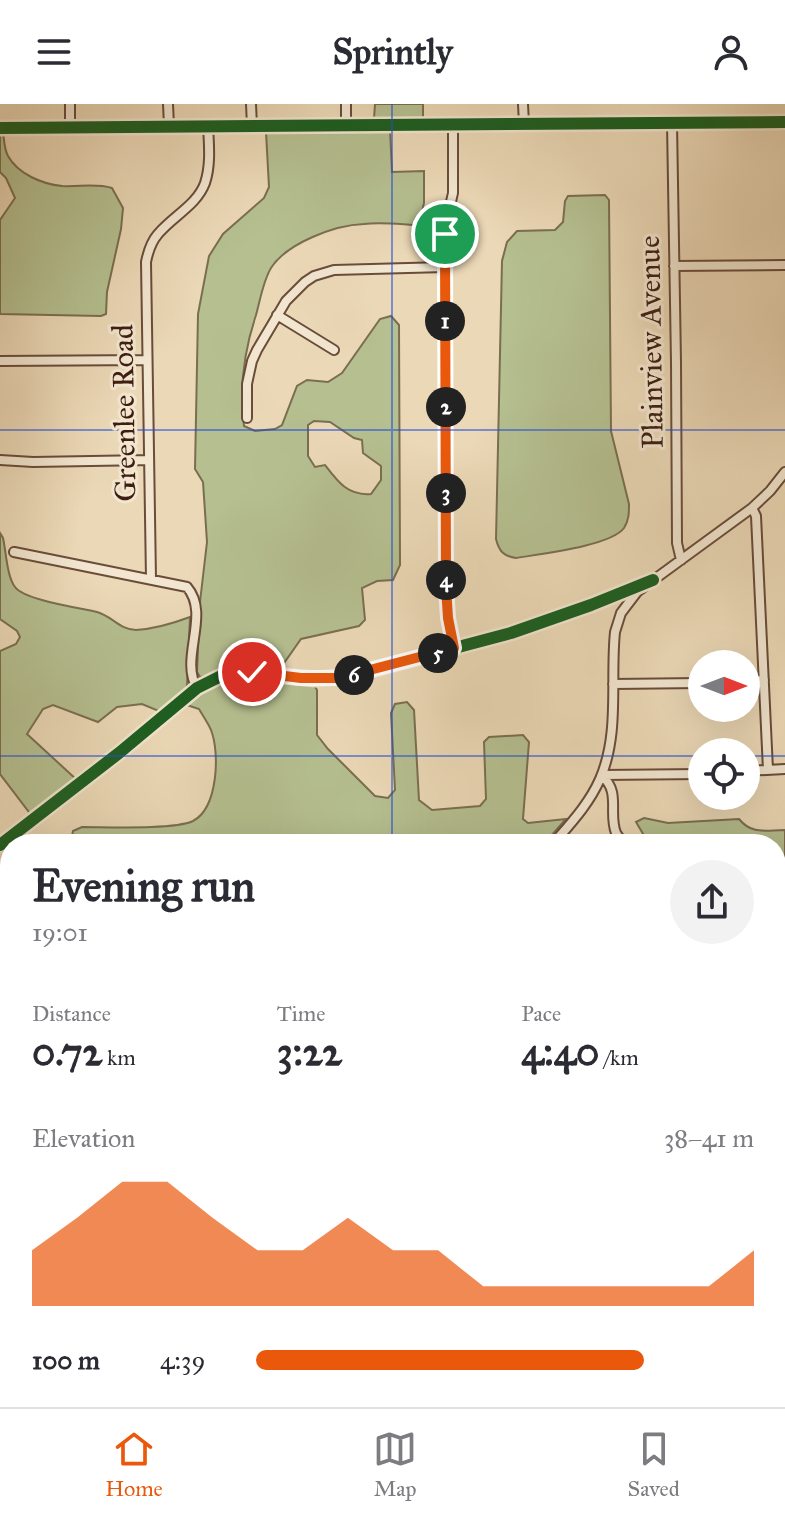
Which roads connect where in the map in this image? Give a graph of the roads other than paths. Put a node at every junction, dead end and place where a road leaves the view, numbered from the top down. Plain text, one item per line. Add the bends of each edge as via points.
1 (70, 104) edge
2 (168, 104) edge
3 (251, 104) edge
4 (346, 104) edge
5 (523, 104) edge
6 (785, 122) edge
7 (672, 123) junction
8 (524, 124) junction
9 (346, 125) junction
10 (453, 125) junction
11 (169, 126) junction
12 (208, 126) junction
13 (252, 126) junction
14 (70, 127) junction
15 (0, 128) edge
16 (785, 265) edge
17 (674, 266) junction
18 (445, 267) junction
19 (277, 315) junction
20 (334, 350) dead end
21 (147, 360) junction
22 (0, 361) edge
23 (247, 418) dead end
24 (0, 460) edge
25 (149, 460) junction
26 (785, 472) edge
27 (752, 508) junction
28 (14, 552) dead end
29 (681, 560) junction
30 (151, 579) junction
31 (653, 580) junction
32 (607, 599) junction
33 (622, 611) junction
34 (454, 648) junction
35 (760, 680) edge
36 (764, 680) junction
37 (688, 683) edge
38 (613, 684) junction
39 (197, 688) junction
40 (785, 769) edge
41 (760, 770) edge
42 (768, 770) junction
43 (688, 774) edge
44 (602, 775) junction
45 (14, 834) edge
46 (562, 834) edge
47 (618, 834) edge

1 - 14 street
2 - 11 street
3 - 13 street
4 - 9 street
5 - 8 street
6 - 7 street
7 - 8 street
7 - 17 street, Plainview Avenue
8 - 10 street
9 - 10 street
9 - 13 street
10 - 18 street via 454,186
11 - 12 street
11 - 14 street
12 - 13 street
12 - 21 street, Greenlee Road via 205,183 151,244 146,262
14 - 15 street
16 - 17 street
17 - 29 street, Plainview Avenue
18 - 19 street via 324,272 290,294
18 - 34 street via 446,587
19 - 20 street
19 - 23 street via 252,361
21 - 22 street
21 - 25 street, Greenlee Road
24 - 25 street
25 - 30 street, Greenlee Road
26 - 27 street
27 - 29 street
27 - 36 street
28 - 30 street
29 - 31 street
30 - 39 street via 182,585 193,594 191,677
31 - 32 street
31 - 33 street
32 - 33 street
32 - 34 street
33 - 38 street via 614,640
34 - 39 street via 339,678 236,672
35 - 36 street
36 - 42 street
37 - 38 street
38 - 44 street
39 - 45 street
40 - 42 street
41 - 42 street
43 - 44 street
44 - 46 street
44 - 47 street via 613,790

